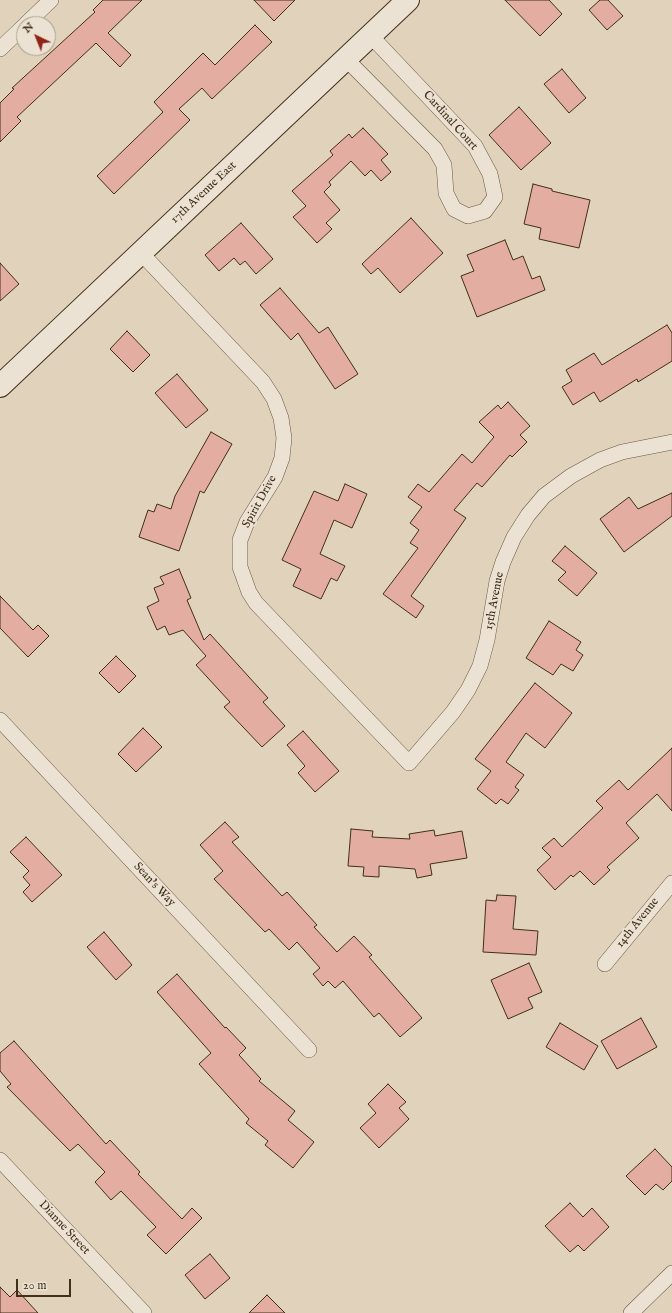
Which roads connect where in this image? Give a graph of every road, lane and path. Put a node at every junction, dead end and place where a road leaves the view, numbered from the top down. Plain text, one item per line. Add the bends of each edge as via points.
1 (51, 0) edge
2 (408, 0) edge
3 (34, 16) edge
4 (16, 33) edge
5 (370, 35) junction
6 (0, 48) edge
7 (346, 59) junction
8 (141, 253) junction
9 (0, 386) edge
10 (672, 442) edge
11 (0, 720) edge
12 (409, 763) joint
13 (672, 883) edge
14 (605, 964) dead end
15 (309, 1050) dead end
16 (0, 1160) edge
17 (672, 1273) edge
18 (144, 1313) edge
19 (631, 1313) edge

1 - 3 street
2 - 5 street, 17th Avenue East
4 - 6 street
5 - 7 street, 17th Avenue East
5 - 7 street, Cardinal Court via 475,146 490,174 495,197 485,211 468,216 454,209 446,193 444,165 435,149
7 - 8 street, 17th Avenue East
8 - 9 street, 17th Avenue East
8 - 12 street, Spirit Drive via 262,382 274,399 281,418 284,438 282,458 240,540 240,567 249,592
10 - 12 street, 15th Avenue via 622,452 600,460 570,476 544,496 528,515 514,537 503,562 497,581 488,640 480,666 453,712
11 - 15 street, Sean's Way
13 - 14 street, 14th Avenue
16 - 18 street, Dianne Street
17 - 19 street

